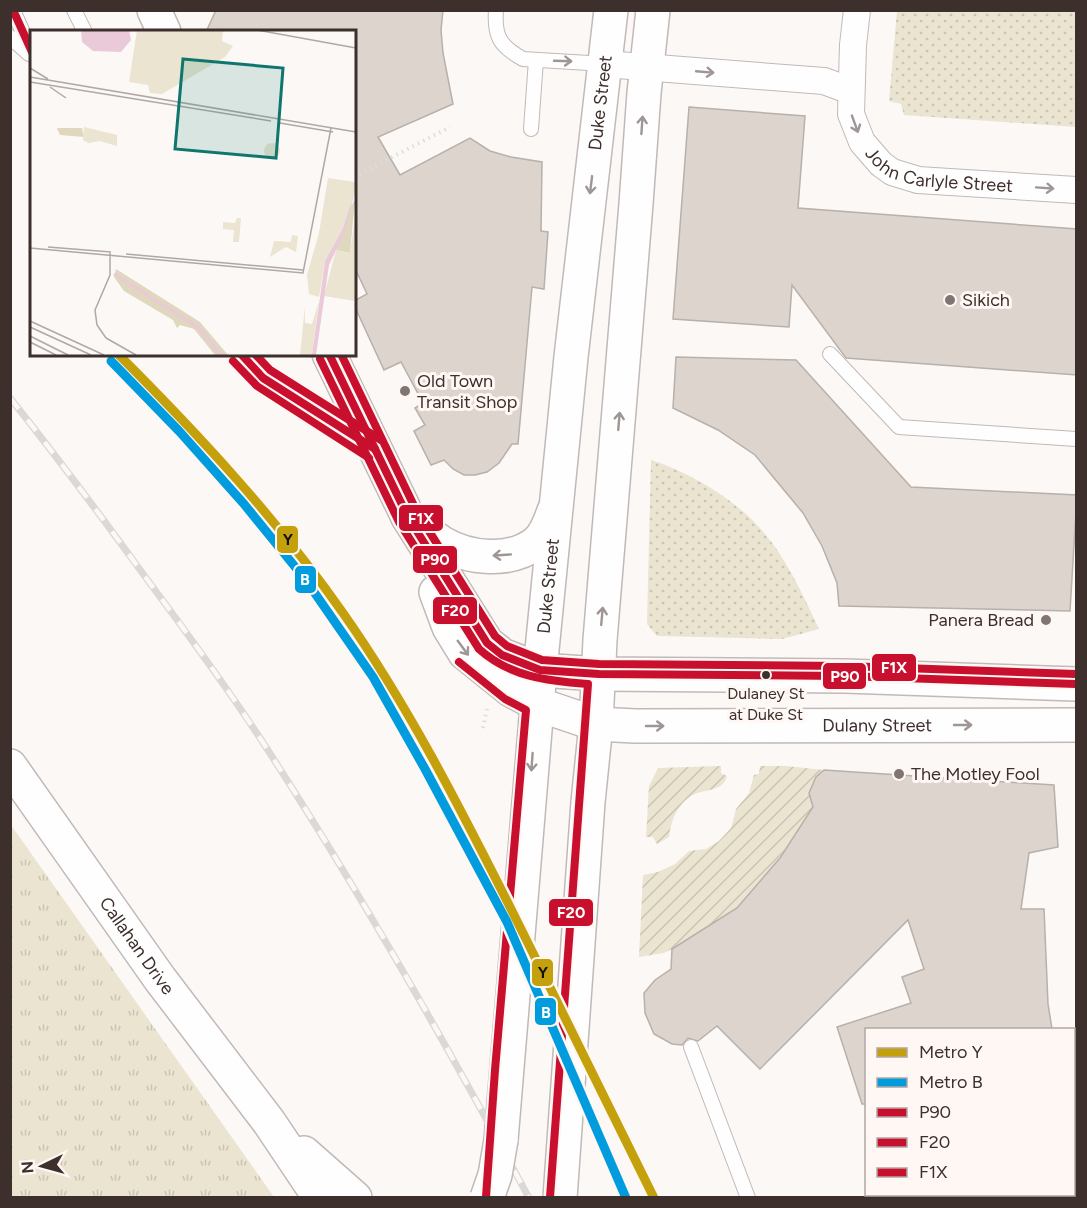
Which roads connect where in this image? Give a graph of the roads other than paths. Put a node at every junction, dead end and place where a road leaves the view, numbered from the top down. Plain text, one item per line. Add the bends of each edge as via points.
1 (13, 10) edge
2 (74, 10) edge
3 (154, 10) edge
4 (496, 10) edge
5 (611, 10) edge
6 (653, 10) edge
7 (857, 10) edge
8 (84, 30) edge
9 (163, 30) edge
10 (10, 37) edge
11 (30, 50) edge
12 (30, 53) edge
13 (536, 60) junction
14 (605, 64) junction
15 (646, 68) junction
16 (851, 91) junction
17 (531, 129) dead end
18 (1077, 190) edge
19 (830, 354) dead end
20 (244, 356) edge
21 (330, 356) edge
22 (1077, 439) edge
23 (375, 449) junction
24 (556, 506) junction
25 (408, 517) junction
26 (540, 670) junction
27 (599, 674) junction
28 (1077, 684) edge
29 (537, 704) junction
30 (596, 724) junction
31 (1077, 725) edge
32 (10, 766) edge
33 (691, 1047) dead end
34 (269, 1122) junction
35 (501, 1140) junction
36 (561, 1189) edge
37 (320, 1197) edge
38 (355, 1197) edge
39 (486, 1197) edge
40 (496, 1197) edge
41 (748, 1197) edge

1 - 11 lane
2 - 8 lane
3 - 9 main road
4 - 13 lane via 499,39 523,59
5 - 14 main road, Duke Street
6 - 15 main road
7 - 16 street, John Carlyle Street
10 - 12 lane
13 -> 14 lane
13 - 17 lane
14 - 15 street
14 -> 24 main road, Duke Street
15 -> 16 street via 824,81
27 -> 15 main road
16 -> 18 street, John Carlyle Street via 851,114 862,142 892,172 918,180
19 - 22 lane via 899,427
20 - 23 lane via 263,378
21 - 23 main road
23 - 25 main road
24 -> 25 main road via 549,527 537,542 522,551 494,556 460,551
24 - 26 main road, Duke Street
25 - 26 main road via 487,643 502,655
25 -> 29 main road, Dulany Street via 449,627 465,653 511,690
26 - 27 main road
26 - 29 main road, Duke Street
27 - 28 main road via 845,676
27 - 30 main road
29 - 30 main road, Dulany Street
29 -> 35 main road, Duke Street
30 -> 31 main road, Dulany Street
30 - 36 main road
32 - 34 main road, Callahan Drive via 160,979
33 - 41 lane
34 - 37 main road, Callahan Drive
34 - 38 main road, Callahan Drive
35 - 39 main road, bridge via 495,1175
35 - 40 main road, Duke Street, bridge

